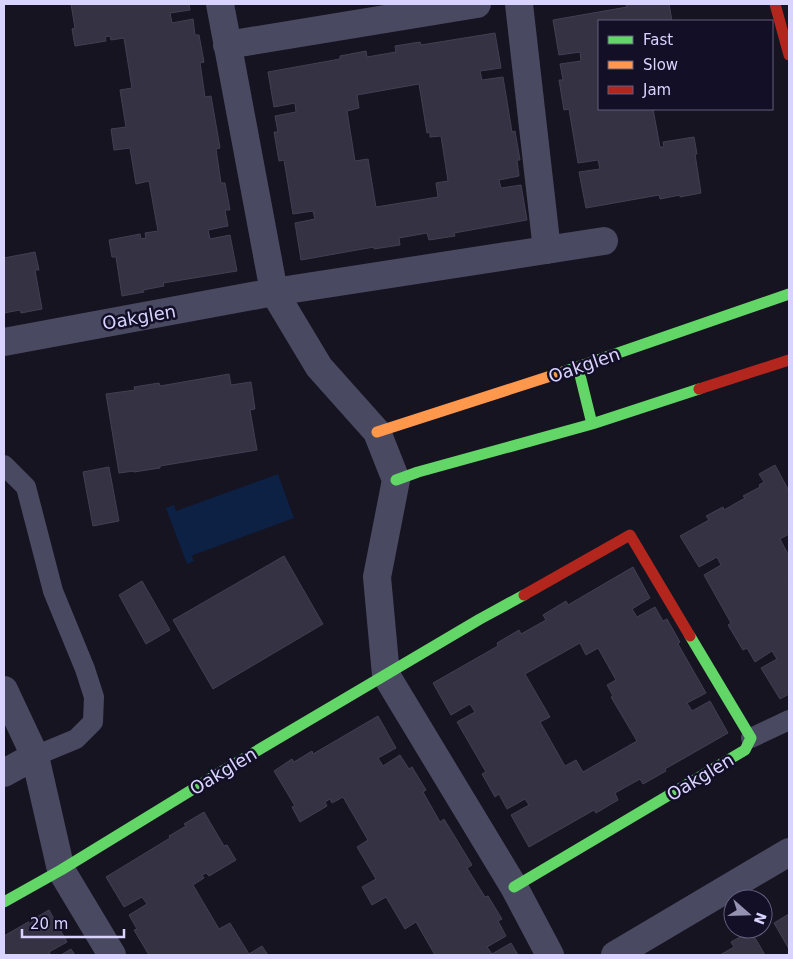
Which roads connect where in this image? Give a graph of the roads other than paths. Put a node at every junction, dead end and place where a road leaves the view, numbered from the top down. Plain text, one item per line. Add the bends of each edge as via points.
1 (220, 4) edge
2 (477, 4) edge
3 (519, 4) edge
4 (775, 4) edge
5 (227, 45) junction
6 (789, 55) edge
7 (604, 242) dead end
8 (547, 250) junction
9 (274, 292) junction
10 (789, 294) edge
11 (4, 342) edge
12 (789, 360) edge
13 (578, 367) junction
14 (592, 424) junction
15 (378, 432) junction
16 (4, 465) edge
17 (396, 480) junction
18 (386, 675) junction
19 (4, 690) edge
20 (789, 720) edge
21 (751, 738) junction
22 (35, 756) junction
23 (4, 773) edge
24 (789, 852) edge
25 (61, 870) junction
26 (514, 888) junction
27 (4, 902) edge
28 (112, 955) edge
29 (550, 955) edge
30 (615, 955) edge

1 - 5 street
2 - 5 street
3 - 8 street
4 - 6 street
5 - 9 street
7 - 8 street, Oakglen
8 - 9 street, Oakglen
9 - 11 street, Oakglen
9 - 15 street via 319,367
10 - 13 street, Oakglen
12 - 14 street
13 - 14 street
13 - 15 street, Oakglen
14 - 17 street
15 - 17 street
16 - 22 lane via 26,487 53,591 94,697 93,722 76,739
17 - 18 street via 378,577
18 - 21 street, Oakglen via 630,535
18 - 25 street, Oakglen
18 - 26 street
19 - 22 street
20 - 21 lane
21 - 26 street, Oakglen via 745,750
22 - 23 street
22 - 25 street
24 - 30 street
25 - 27 street, Oakglen
25 - 28 street
26 - 29 street

